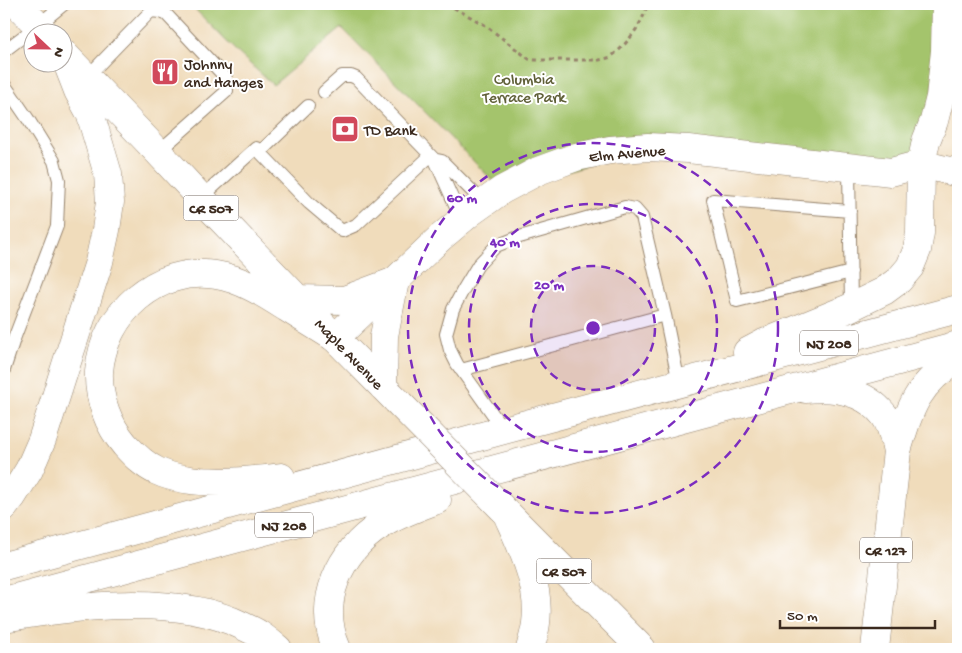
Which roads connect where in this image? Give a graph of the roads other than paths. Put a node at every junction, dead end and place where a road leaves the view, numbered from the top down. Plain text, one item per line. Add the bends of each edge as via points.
1 (17, 4) edge
2 (64, 4) edge
3 (946, 4) edge
4 (34, 22) edge
5 (47, 22) edge
6 (22, 40) edge
7 (4, 51) edge
8 (72, 63) edge
9 (71, 72) edge
10 (86, 78) junction
11 (4, 84) edge
12 (324, 92) dead end
13 (308, 106) dead end
14 (158, 152) junction
15 (260, 152) junction
16 (435, 160) junction
17 (920, 164) junction
18 (850, 168) junction
19 (958, 173) edge
20 (201, 198) junction
21 (484, 203) junction
22 (850, 211) junction
23 (462, 220) junction
24 (850, 272) junction
25 (395, 281) junction
26 (298, 299) junction
27 (851, 307) junction
28 (958, 309) edge
29 (665, 315) junction
30 (335, 338) junction
31 (9, 339) edge
32 (958, 345) edge
33 (958, 359) edge
34 (4, 370) edge
35 (461, 370) junction
36 (690, 381) junction
37 (790, 390) junction
38 (390, 394) junction
39 (499, 432) junction
40 (564, 451) junction
41 (898, 451) junction
42 (4, 507) edge
43 (506, 512) junction
44 (4, 566) edge
45 (4, 601) edge
46 (4, 618) edge
47 (278, 649) edge
48 (337, 649) edge
49 (530, 649) edge
50 (642, 649) edge
51 (875, 649) edge

1 - 4 main road
2 - 5 lane
3 - 17 main road via 940,97
6 - 7 lane
8 - 10 main road, Maple Avenue / CR 507
9 - 42 main road via 90,113 108,174 110,202 106,230 99,262 42,440 29,470
10 - 14 main road, Maple Avenue / CR 507
10 - 14 lane via 151,11 166,14 226,78 227,91
11 - 31 lane via 54,161 59,180 56,226
12 - 16 lane via 342,76 356,78
13 - 15 lane
14 - 20 main road, Maple Avenue / CR 507
15 - 16 lane via 309,203 342,231 356,225 428,158
15 - 20 lane via 256,148
16 - 21 lane via 442,161
16 - 23 lane
17 - 18 main road, Elm Avenue via 891,172
17 - 19 main road
17 - 27 main road via 920,233 910,267 884,291
18 - 21 main road, Elm Avenue via 688,149 648,147 610,150 576,157 538,171
18 - 22 lane
20 - 26 main road, Maple Avenue / CR 507
21 - 23 main road, Elm Avenue
22 - 24 lane
22 - 24 lane via 713,200 737,301
23 - 25 main road, Elm Avenue
24 - 27 lane
25 - 26 main road via 344,300
25 - 30 main road, Elm Avenue
25 - 38 main road via 384,336
26 - 30 main road, Maple Avenue / CR 507
27 - 36 main road via 764,343
28 - 36 main road, NJ 208
29 - 35 lane
29 - 35 lane via 642,217 635,209 625,207 496,246 478,265 453,308 446,334
29 - 36 lane
30 - 38 main road, Maple Avenue / CR 507
30 - 39 main road via 262,292 240,282 196,273 172,277 149,288 115,323 103,354 101,396 108,418 136,458 157,471 204,481 263,480 295,475
31 - 34 lane
32 - 37 main road, NJ 208
33 - 41 main road via 943,368 916,398
35 - 39 lane
36 - 39 main road, NJ 208
37 - 40 main road, NJ 208
37 - 41 main road via 836,389 872,402 885,416
38 - 43 main road, Maple Avenue / CR 507, bridge
39 - 44 main road, NJ 208
40 - 45 main road, NJ 208
40 - 48 main road via 406,512 381,525 359,543 343,563 332,587 329,612
41 - 51 main road, CR 127
43 - 49 main road via 524,553 537,602
43 - 50 main road, Maple Avenue / CR 507
46 - 47 main road via 78,608 156,606 186,609 237,623 260,634

